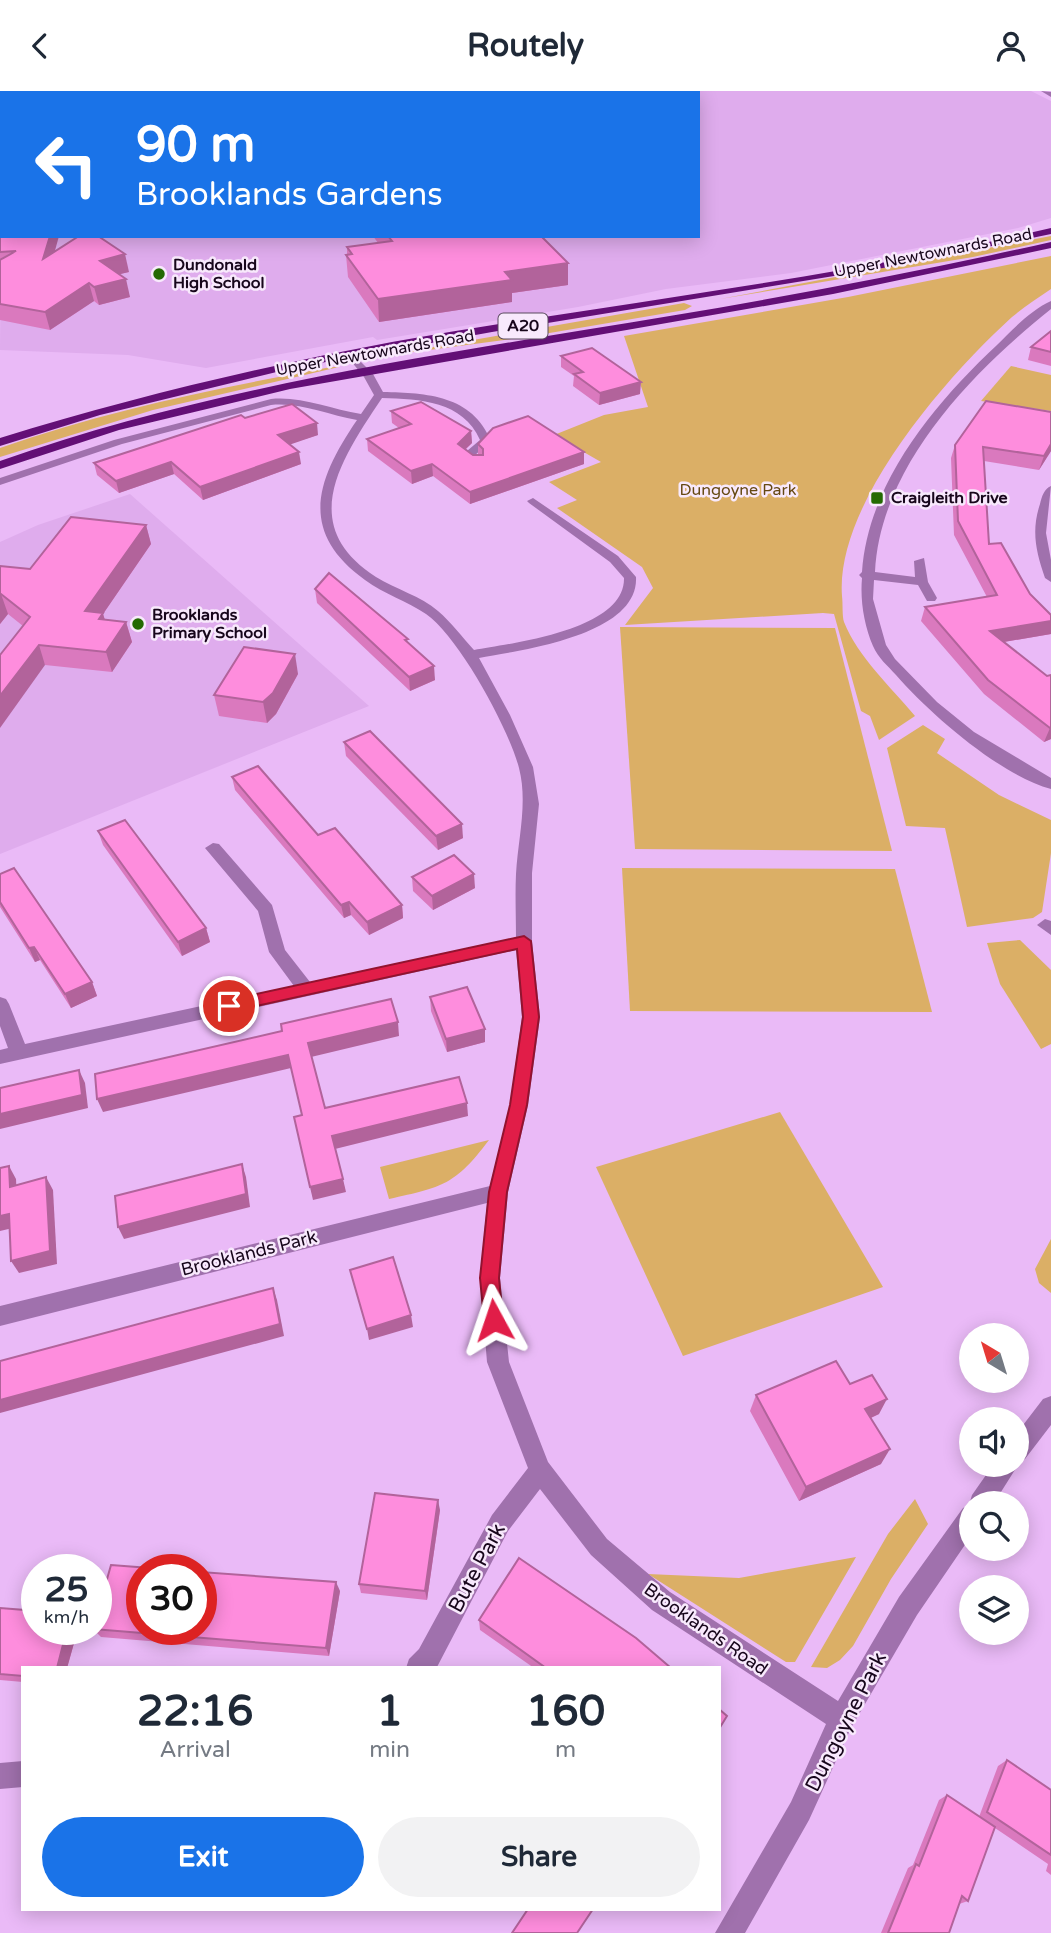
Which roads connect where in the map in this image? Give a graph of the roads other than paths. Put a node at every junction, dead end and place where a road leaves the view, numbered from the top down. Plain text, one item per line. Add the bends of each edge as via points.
1 (1044, 91) edge
2 (1051, 95) edge
3 (1051, 231) edge
4 (1051, 245) edge
5 (1051, 304) edge
6 (351, 355) junction
7 (363, 370) junction
8 (379, 395) junction
9 (364, 418) junction
10 (0, 442) edge
11 (477, 463) edge
12 (0, 465) edge
13 (0, 482) edge
14 (1051, 489) edge
15 (533, 501) dead end
16 (920, 561) dead end
17 (865, 575) junction
18 (1051, 578) edge
19 (922, 582) junction
20 (931, 598) dead end
21 (471, 656) junction
22 (1051, 784) edge
23 (213, 848) dead end
24 (524, 941) junction
25 (306, 989) junction
26 (0, 1004) edge
27 (19, 1052) junction
28 (0, 1057) edge
29 (498, 1192) junction
30 (0, 1316) edge
31 (1051, 1407) edge
32 (1029, 1435) edge
33 (540, 1470) junction
34 (959, 1533) edge
35 (420, 1666) edge
36 (842, 1719) junction
37 (21, 1774) edge
38 (0, 1776) edge
39 (734, 1931) edge

1 - 2 street
3 - 6 highway, Upper Newtownards Road / A20 via 914,260
4 - 7 highway, Upper Newtownards Road / A20 via 816,292
5 - 17 street via 977,367 928,426 886,501
6 - 7 street
6 - 10 highway, Upper Newtownards Road / A20 via 150,398
7 - 8 street
7 - 12 highway, Upper Newtownards Road / A20 via 170,411
8 - 9 street, Brooklands Road
8 - 11 street via 430,399 465,410 483,429 486,441 467,456
9 - 13 street via 291,400 271,402 118,442
9 - 21 street, Brooklands Road via 332,472 325,515 332,541 371,579 432,612
14 - 18 street via 1042,512 1039,541
15 - 21 street via 614,559 630,577 630,592 619,608 598,621 544,640
16 - 19 street
17 - 19 street
17 - 22 street via 869,617 880,648 915,690 957,727
19 - 20 street
21 - 24 street, Brooklands Road via 526,767 531,804
23 - 25 street via 265,909 277,952
24 - 25 street
24 - 29 street, Brooklands Road via 531,1017 519,1105
25 - 27 street
26 - 27 street
27 - 28 street
29 - 30 street, Brooklands Park
29 - 33 street, Brooklands Road via 490,1278 498,1362
31 - 32 street
33 - 35 street, Bute Park via 500,1523 429,1658
33 - 36 street, Brooklands Road via 599,1547 661,1601
34 - 36 street, Dungoyne Park via 908,1606
36 - 39 street, Dungoyne Park via 800,1811
37 - 38 street

